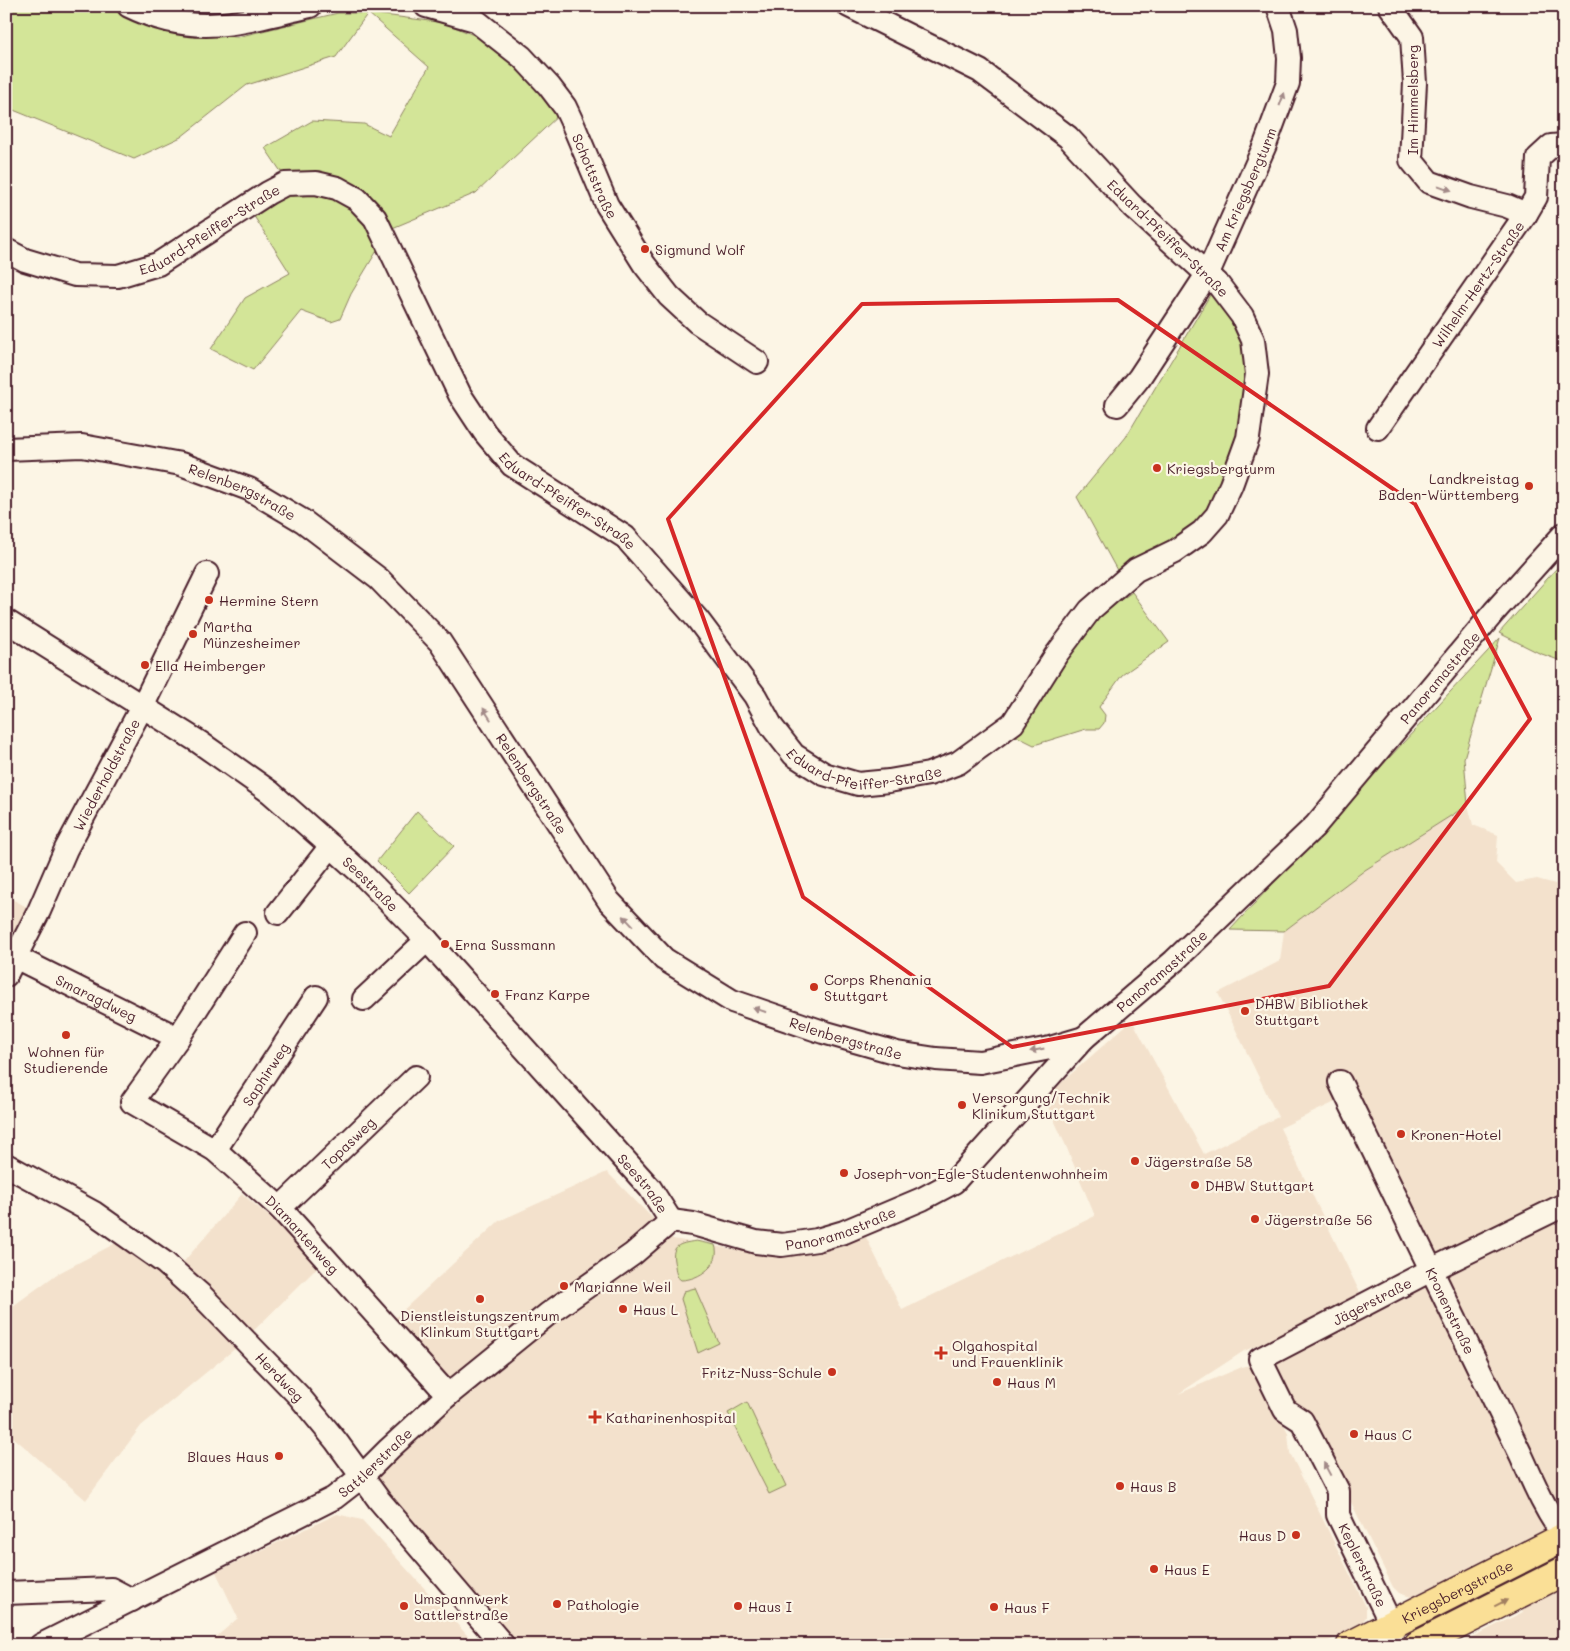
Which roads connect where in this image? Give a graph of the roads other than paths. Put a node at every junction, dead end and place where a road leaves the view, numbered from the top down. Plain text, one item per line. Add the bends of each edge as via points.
1 (129, 6) edge
2 (310, 6) edge
3 (426, 6) edge
4 (848, 6) edge
5 (1278, 6) edge
6 (1390, 6) edge
7 (479, 13) edge
8 (1564, 145) edge
9 (1526, 214) junction
10 (6, 250) edge
11 (1208, 273) junction
12 (757, 362) dead end
13 (1117, 405) dead end
14 (1378, 428) dead end
15 (6, 449) edge
16 (1564, 534) edge
17 (207, 574) dead end
18 (6, 621) edge
19 (143, 705) junction
20 (331, 846) junction
21 (278, 912) dead end
22 (245, 933) dead end
23 (427, 940) junction
24 (11, 966) edge
25 (316, 997) dead end
26 (364, 999) dead end
27 (178, 1038) junction
28 (1084, 1038) junction
29 (416, 1077) dead end
30 (1340, 1082) dead end
31 (215, 1150) junction
32 (6, 1166) edge
33 (1564, 1205) edge
34 (280, 1208) junction
35 (671, 1221) junction
36 (1431, 1270) junction
37 (1260, 1359) joint
38 (448, 1395) junction
39 (361, 1477) junction
40 (1564, 1536) edge
41 (1564, 1571) edge
42 (6, 1593) edge
43 (132, 1600) junction
44 (1392, 1634) edge
45 (41, 1645) edge
46 (503, 1645) edge
47 (1351, 1645) edge
48 (1418, 1645) edge

1 - 2 street via 166,20 212,26
3 - 7 street, Schottstraße
4 - 11 street, Eduard-Pfeiffer-Straße via 980,71 1068,137 1132,206
11 -> 5 street, Am Kriegsbergturm via 1265,145 1288,83 1286,30
6 -> 9 street, Im Himmelsberg via 1412,37 1415,83 1412,160 1429,182
7 - 12 street, Schottstraße via 565,107 607,205 644,264 669,296 697,322
8 - 9 street, Wilhelm-Hertz-Straße via 1551,146 1538,158 1536,197
9 - 14 street, Wilhelm-Hertz-Straße
10 - 11 street, Eduard-Pfeiffer-Straße via 25,260 75,275 118,276 158,264 285,184 316,183 337,188 357,199 375,218 460,395 485,433 512,465 625,537 698,620 755,696 772,727 794,756 824,774 858,784 936,772 958,763 1013,723 1056,655 1090,610 1136,570 1175,551 1202,532 1216,515 1248,438 1258,374 1253,340 1242,316
11 - 13 street, Am Kriegsbergturm via 1139,378
28 -> 15 street, Relenbergstraße via 980,1062 936,1059 878,1048 732,1001 664,959 609,901 440,642 379,579 303,520 250,489 181,464 82,446
16 - 28 street, Panoramastraße via 1494,612 1315,826 1174,961
17 - 19 street, Wiederholdstraße
18 - 19 street, Seestraße
19 - 20 street, Seestraße via 270,792
19 - 24 street, Wiederholdstraße via 66,849
20 - 21 street
20 - 23 street, Seestraße
22 - 27 street
23 - 26 street
23 - 35 street, Seestraße via 650,1188
24 - 27 street, Smaragdweg
25 - 31 street, Saphirweg
27 - 31 street, Diamantenweg via 132,1102
28 - 35 street, Panoramastraße via 954,1182 922,1199 844,1232 782,1245 756,1242
29 - 34 street, Topasweg
30 - 36 street, Kronenstraße
31 - 34 street, Diamantenweg
32 - 39 street, Herdweg via 94,1213 165,1263 227,1321 299,1396
33 - 36 street, Jägerstraße
34 - 38 street, Diamantenweg
35 - 38 street, Sattlerstraße via 633,1254 548,1314
36 - 37 street, Jägerstraße
36 - 40 street, Kronenstraße via 1550,1518
44 -> 37 street, Keplerstraße via 1338,1515 1338,1491 1302,1421 1285,1410
38 - 39 street, Sattlerstraße
39 - 43 street, Sattlerstraße via 334,1498
39 - 46 street, Herdweg
40 - 44 main road, Kriegsbergstraße
48 -> 41 main road
42 - 43 street via 111,1589
43 - 45 street, Sattlerstraße
44 - 47 main road, Kriegsbergstraße

